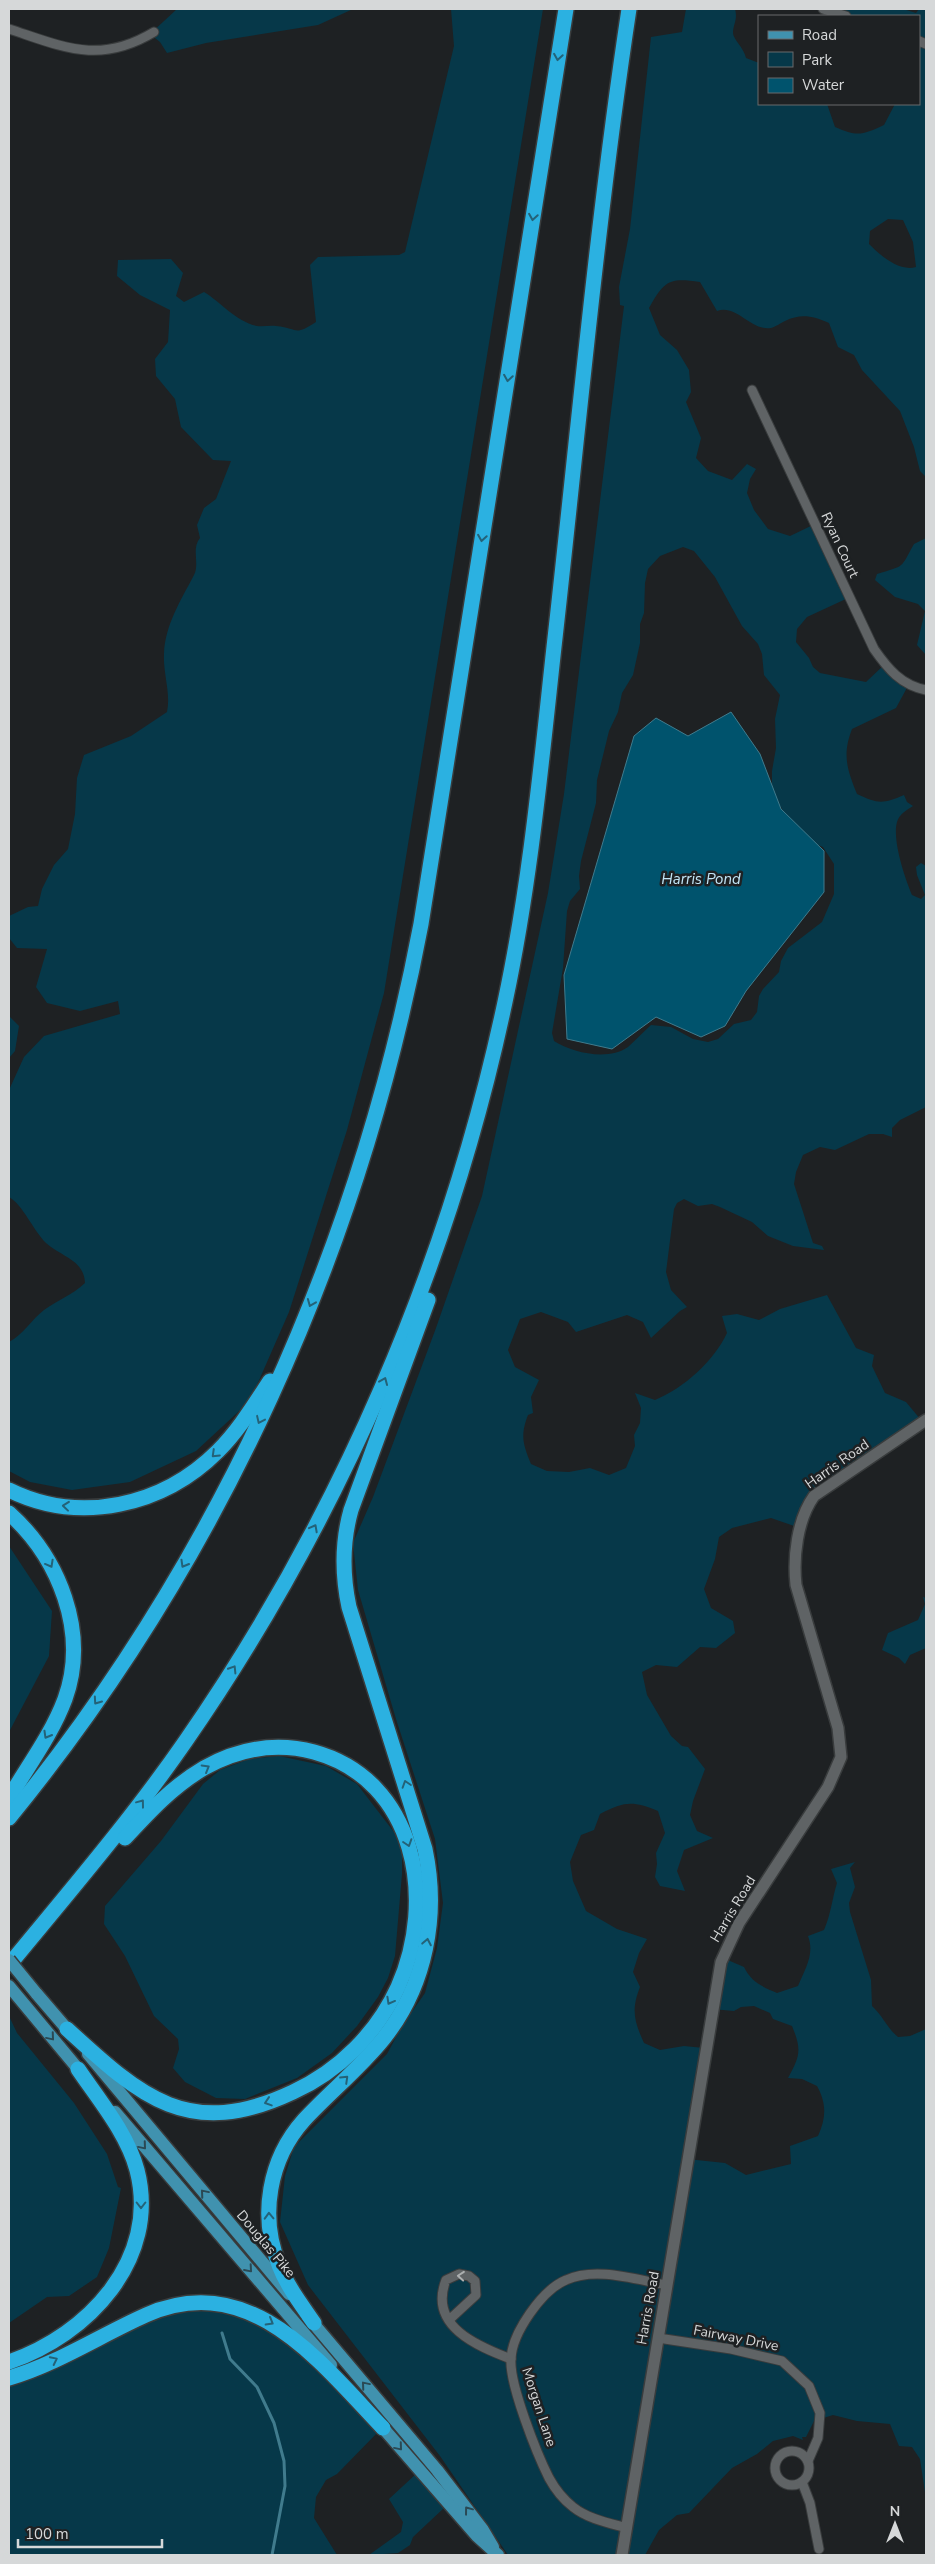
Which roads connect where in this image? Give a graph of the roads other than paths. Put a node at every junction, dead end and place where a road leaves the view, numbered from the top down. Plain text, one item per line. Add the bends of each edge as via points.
1 (566, 9) edge
2 (629, 9) edge
3 (823, 9) edge
4 (843, 15) edge
5 (9, 29) edge
6 (154, 32) dead end
7 (752, 390) dead end
8 (926, 690) edge
9 (461, 1174) junction
10 (302, 1328) junction
11 (926, 1420) edge
12 (9, 1490) edge
13 (9, 1513) edge
14 (9, 1798) edge
15 (9, 1818) edge
16 (45, 1922) junction
17 (9, 1963) edge
18 (9, 1986) edge
19 (67, 2029) junction
20 (78, 2068) junction
21 (668, 2285) junction
22 (449, 2320) junction
23 (314, 2323) junction
24 (658, 2338) junction
25 (511, 2359) junction
26 (9, 2362) edge
27 (9, 2378) edge
28 (383, 2428) junction
29 (808, 2461) junction
30 (802, 2482) junction
31 (626, 2528) junction
32 (819, 2549) dead end
33 (496, 2553) edge
34 (622, 2555) edge

1 -> 10 highway via 414,958 391,1061 362,1163
2 - 9 highway via 606,182 529,863 505,1002
3 - 4 street
5 - 6 street via 70,50 122,47
7 - 8 street, Ryan Court via 874,649 890,672 904,682
16 -> 9 highway via 107,1848 186,1741 288,1578 378,1396 427,1273
23 -> 9 highway via 289,2286 275,2254 268,2209 273,2175 283,2150 298,2127 377,2047 400,2014 421,1968 431,1902 422,1835 350,1607 345,1581 344,1543 351,1510 441,1259
10 -> 12 highway via 233,1435 209,1460 175,1484 137,1501 94,1508 53,1505
10 -> 15 highway via 243,1457 175,1580 99,1699
11 - 21 street, Harris Road via 814,1496 804,1509 794,1570 796,1585 838,1728 841,1757 828,1787 739,1923 721,1962
13 -> 14 highway via 30,1534 55,1574 68,1611 73,1648 71,1679 60,1711
16 - 17 highway
16 -> 19 highway via 179,1785 226,1757 261,1748 290,1748 320,1754 364,1777 396,1815 407,1838 413,1864 416,1902 413,1936 405,1967 392,1997 358,2046 331,2070 299,2090 233,2110 207,2112 175,2107 151,2098 130,2084
17 - 19 main road, Douglas Pike, bridge
18 -> 20 main road, Douglas Pike
23 -> 19 main road, Douglas Pike
20 -> 26 highway via 133,2157 141,2194 137,2237 119,2280 94,2310 56,2340
20 -> 28 main road, Douglas Pike
21 - 24 street, Harris Road
21 - 25 street, Morgan Lane via 605,2274 567,2279 523,2324
22 -> 22 street via 476,2295 474,2281 469,2276 459,2274 446,2280 442,2303
22 - 25 street via 463,2337
33 -> 23 main road, Douglas Pike via 484,2530 447,2483
24 - 29 street, Fairway Drive via 782,2361 808,2386 820,2414 818,2438
24 - 31 street, Harris Road
25 - 31 street, Morgan Lane via 513,2378 550,2479 568,2502 582,2513
27 -> 28 highway via 44,2365 155,2311 185,2303 216,2303 247,2311 286,2333
28 -> 33 main road, Douglas Pike via 476,2536
29 - 30 street, Fairway Drive via 808,2472
29 - 30 street via 795,2451 784,2452 776,2460 775,2471 780,2481 791,2485
30 - 32 street via 807,2491
31 - 34 street, Harris Road

